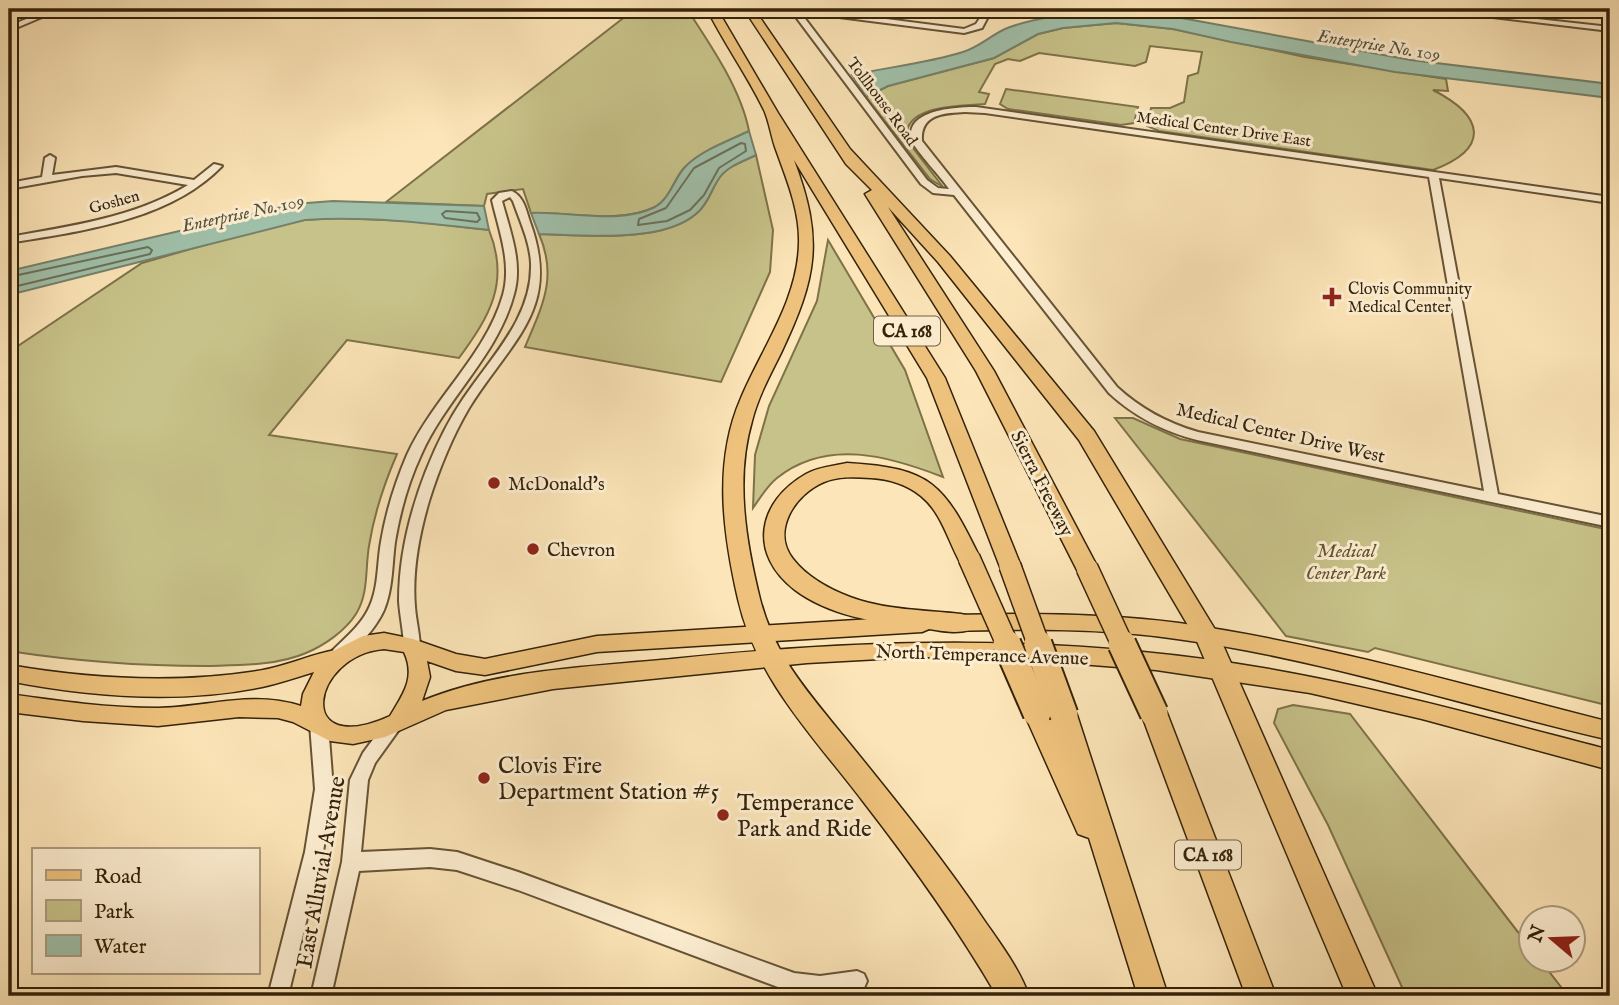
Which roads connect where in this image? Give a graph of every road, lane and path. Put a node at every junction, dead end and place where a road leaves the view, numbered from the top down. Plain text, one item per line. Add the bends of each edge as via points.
1 (57, 9) edge
2 (712, 9) edge
3 (749, 9) edge
4 (794, 9) edge
5 (989, 9) edge
6 (1429, 9) edge
7 (9, 29) edge
8 (1610, 29) edge
9 (772, 113) junction
10 (844, 151) junction
11 (50, 158) dead end
12 (217, 166) dead end
13 (1433, 174) junction
14 (47, 179) junction
15 (196, 183) junction
16 (9, 186) edge
17 (958, 192) junction
18 (1610, 200) edge
19 (9, 240) edge
20 (1492, 498) junction
21 (1610, 522) edge
22 (961, 623) junction
23 (1208, 636) junction
24 (763, 645) junction
25 (412, 649) junction
26 (337, 658) junction
27 (1223, 671) junction
28 (9, 673) edge
29 (9, 703) edge
30 (1050, 714) junction
31 (319, 724) junction
32 (394, 724) junction
33 (1610, 731) edge
34 (1610, 760) edge
35 (351, 862) junction
36 (857, 981) dead end
37 (278, 996) edge
38 (321, 996) edge
39 (1014, 996) edge
40 (1153, 996) edge
41 (1261, 996) edge
42 (1363, 996) edge

1 - 7 street
2 - 9 highway, CA 168
3 - 10 highway, Sierra Freeway / CA 168
4 - 5 street via 971,30
4 - 17 street, Tollhouse Road via 924,182 936,191
6 - 8 street
9 - 24 highway via 801,201 807,245 804,270 749,401 733,464 732,513 750,608
9 - 30 highway, CA 168, bridge via 936,378 1010,565
10 - 23 highway via 944,259 1087,436
10 - 41 highway, Sierra Freeway / CA 168, bridge via 985,371 1087,568 1154,713
11 - 14 street
12 - 15 street, Goshen
13 - 17 street, Medical Center Drive East via 962,109 929,117 915,132 917,141
13 - 18 street, Medical Center Drive East
13 - 20 street
14 - 15 street via 116,170
14 - 16 street
15 - 19 street, Goshen via 169,200 126,215
17 - 20 street, Medical Center Drive West via 1113,390 1150,419 1197,436
20 - 21 street, Medical Center Drive West
22 - 23 main road, North Temperance Avenue via 1069,623
22 - 24 main road, North Temperance Avenue
22 - 30 highway, bridge via 870,611 824,597 794,578 779,561 773,543 773,524 785,500 809,481 836,471 880,471 908,479 931,494 946,509
23 - 27 highway
23 - 33 main road, North Temperance Avenue via 1380,673
24 - 25 main road, North Temperance Avenue via 582,646 492,667 454,664
24 - 27 main road, North Temperance Avenue via 952,649
24 - 32 main road, North Temperance Avenue via 460,697
24 - 39 highway via 912,843 989,951
25 - 26 main road via 395,641 379,641
25 - 26 street via 406,598 432,473 468,400 522,323 534,284 536,261 518,200 512,194 497,200 513,260 502,316 421,441 391,524 378,607
25 - 32 main road via 420,666 420,683
26 - 28 main road via 259,679 179,686 56,681
26 - 31 main road via 313,691 311,709
27 - 34 main road, North Temperance Avenue via 1356,694
27 - 42 highway
29 - 31 main road via 162,717 258,705 294,712
30 - 40 highway, CA 168 via 1132,924
31 - 32 main road via 350,735
31 - 37 street, East Alluvial Avenue via 324,789 314,852
32 - 35 street, East Alluvial Avenue via 359,780
35 - 36 street via 457,861 794,983 820,986
35 - 38 street, East Alluvial Avenue

